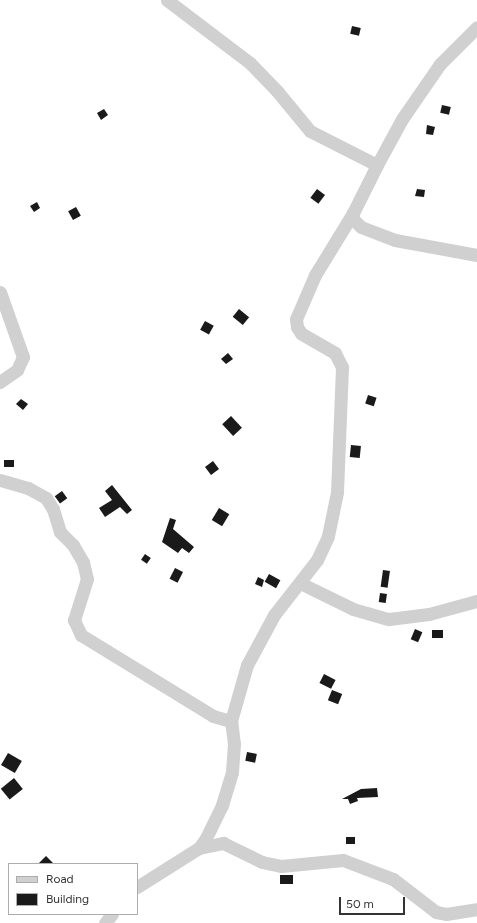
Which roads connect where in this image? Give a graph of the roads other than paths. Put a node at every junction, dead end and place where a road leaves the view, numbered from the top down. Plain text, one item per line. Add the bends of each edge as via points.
1 (167, 0) edge
2 (477, 27) edge
3 (377, 165) junction
4 (353, 213) junction
5 (477, 255) edge
6 (0, 292) edge
7 (0, 382) edge
8 (0, 480) edge
9 (300, 583) junction
10 (477, 601) edge
11 (231, 720) junction
12 (199, 848) junction
13 (138, 886) edge
14 (477, 909) edge
15 (111, 915) edge
16 (105, 923) edge

1 - 3 street via 250,63 310,131
2 - 3 street via 440,64 402,119
3 - 4 street
4 - 5 street via 353,219 361,227 383,237
4 - 9 street via 316,275 296,319 301,333 335,353 342,367 336,503 323,548
6 - 7 street via 23,357 17,370
8 - 11 street via 28,488 46,498 53,509 60,532 73,545 83,562 88,580 74,620 81,635 213,716
9 - 10 street via 366,615 389,619 429,614
9 - 11 street via 274,615 256,646 241,684
11 - 12 street via 234,744 232,772 222,805
12 - 13 street
12 - 14 street via 223,843 262,862 281,866 343,860 392,879 436,912 446,914
15 - 16 street

